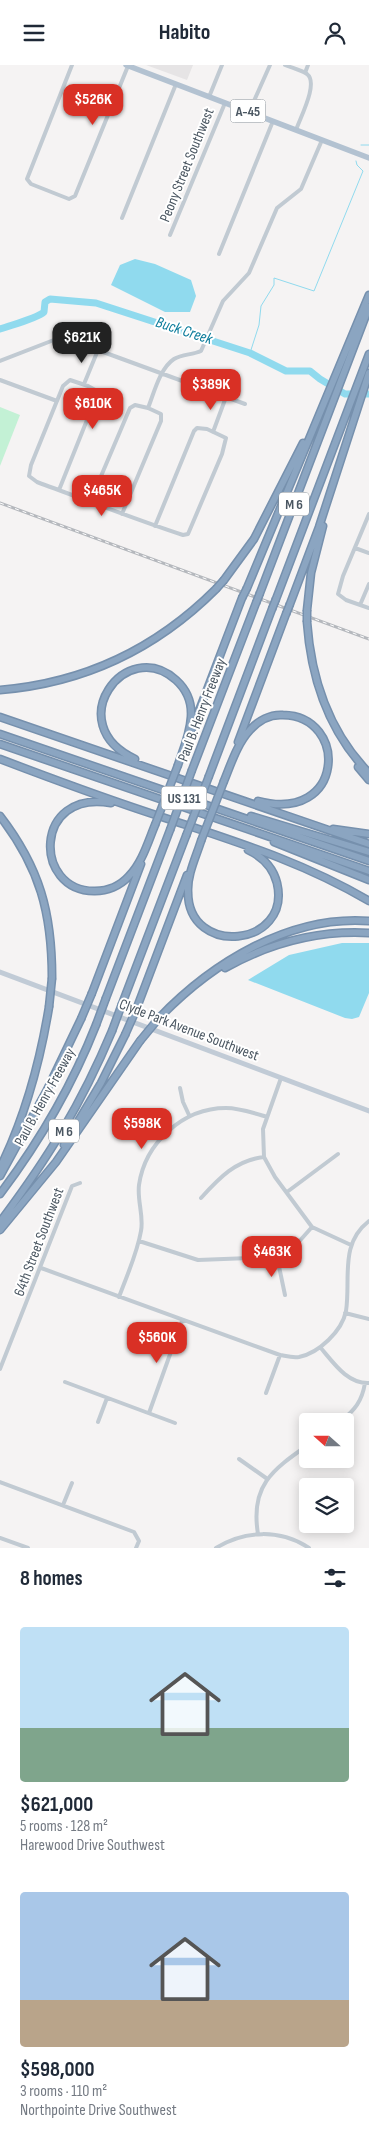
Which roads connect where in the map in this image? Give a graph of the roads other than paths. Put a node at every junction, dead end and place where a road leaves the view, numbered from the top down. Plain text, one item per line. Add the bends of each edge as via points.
1 (72, 65) edge
2 (127, 65) edge
3 (222, 65) edge
4 (270, 65) edge
5 (285, 65) edge
6 (308, 65) edge
7 (305, 73) junction
8 (176, 84) junction
9 (209, 97) junction
10 (225, 103) junction
11 (249, 112) junction
12 (273, 121) junction
13 (296, 130) junction
14 (322, 140) junction
15 (369, 158) edge
16 (122, 218) dead end
17 (170, 235) dead end
18 (219, 254) dead end
19 (369, 295) edge
20 (369, 305) edge
21 (356, 334) junction
22 (98, 350) junction
23 (369, 354) edge
24 (0, 361) edge
25 (369, 373) edge
26 (162, 374) junction
27 (0, 380) edge
28 (84, 384) junction
29 (226, 397) junction
30 (57, 401) junction
31 (245, 404) dead end
32 (148, 407) junction
33 (319, 411) junction
34 (213, 432) junction
35 (349, 438) junction
36 (58, 490) junction
37 (90, 502) junction
38 (122, 514) junction
39 (369, 514) edge
40 (155, 526) junction
41 (355, 548) junction
42 (369, 553) edge
43 (369, 584) edge
44 (360, 605) junction
45 (369, 608) edge
46 (0, 691) edge
47 (324, 705) junction
48 (0, 717) edge
49 (0, 734) edge
50 (0, 744) edge
51 (0, 759) edge
52 (178, 765) junction
53 (166, 773) junction
54 (369, 773) edge
55 (369, 780) edge
56 (224, 781) junction
57 (226, 794) junction
58 (192, 800) junction
59 (150, 813) junction
60 (0, 816) edge
61 (217, 819) junction
62 (303, 821) junction
63 (155, 825) junction
64 (369, 834) edge
65 (213, 835) junction
66 (201, 841) junction
67 (369, 844) edge
68 (369, 853) edge
69 (369, 861) edge
70 (369, 871) edge
71 (369, 881) edge
72 (369, 901) edge
73 (369, 921) edge
74 (369, 933) edge
75 (0, 972) edge
76 (199, 982) junction
77 (281, 1078) junction
78 (180, 1088) dead end
79 (369, 1111) edge
80 (189, 1115) junction
81 (266, 1117) junction
82 (338, 1154) dead end
83 (264, 1157) junction
84 (0, 1168) edge
85 (0, 1176) edge
86 (41, 1179) junction
87 (80, 1183) dead end
88 (287, 1192) junction
89 (0, 1193) edge
90 (201, 1198) dead end
91 (369, 1221) edge
92 (0, 1222) edge
93 (312, 1227) junction
94 (0, 1230) edge
95 (139, 1241) junction
96 (351, 1245) junction
97 (277, 1257) junction
98 (41, 1268) junction
99 (285, 1295) dead end
100 (119, 1297) junction
101 (346, 1313) junction
102 (369, 1319) edge
103 (182, 1321) junction
104 (320, 1347) junction
105 (280, 1355) junction
106 (0, 1369) edge
107 (65, 1382) dead end
108 (367, 1383) edge
109 (266, 1393) dead end
110 (107, 1397) junction
111 (149, 1413) junction
112 (349, 1413) edge
113 (98, 1423) dead end
114 (175, 1423) dead end
115 (299, 1451) edge
116 (239, 1459) dead end
117 (266, 1478) junction
118 (0, 1482) edge
119 (72, 1483) dead end
120 (63, 1505) junction
121 (258, 1533) junction
122 (0, 1538) edge
123 (28, 1548) edge
124 (136, 1548) edge
125 (216, 1548) edge
126 (309, 1548) edge

1 - 2 street via 28,178 31,184 72,198
2 - 8 main road, A-45
3 - 9 street
4 - 11 street
5 - 7 street
6 - 7 street
7 - 13 street via 312,87
8 - 9 main road, A-45
8 - 16 street
9 - 10 main road, A-45
10 - 11 main road, A-45
10 - 17 street, Peony Street Southwest
11 - 12 main road, A-45
12 - 13 main road, A-45
12 - 18 street
13 - 14 main road, A-45
14 - 15 main road, A-45
14 - 26 street via 301,189 277,208 249,273 223,301 203,347 198,352 174,359
19 - 21 highway
20 - 21 highway, Paul B. Henry Freeway / M 6
21 - 33 highway
21 - 89 highway, Paul B. Henry Freeway / M 6, bridge via 96,1025 56,1110
22 - 24 street via 59,338
22 - 26 street
22 - 28 street
23 - 92 highway, Paul B. Henry Freeway / M 6, bridge via 112,1031 68,1124
25 - 35 highway
26 - 29 street
26 - 32 street
27 - 30 street
28 - 30 street via 66,382
28 - 36 street via 97,391 97,395
29 - 31 street
29 - 34 street
30 - 36 street via 29,476
32 - 37 street via 135,405 130,408
32 - 38 street via 162,417
33 - 46 highway, bridge via 244,555 195,609 166,632 123,658 71,678
33 - 52 highway, bridge
34 - 40 street via 197,427 194,431
34 - 40 street via 226,438 226,444 188,534
35 - 47 highway, bridge via 314,559 307,610 312,667
35 - 56 highway, bridge
36 - 37 street
37 - 38 street
38 - 40 street
39 - 41 street
41 - 42 street
41 - 44 street via 338,594
43 - 44 street
44 - 45 street
47 - 54 highway via 344,741
47 - 55 highway via 344,747
48 - 53 highway
49 - 58 highway, US 131
50 - 61 highway, US 131
51 - 59 highway
52 - 53 highway via 190,726 189,699 178,681 163,671 147,668 127,672 105,693 101,714 103,728 121,751
52 - 63 highway, bridge
53 - 57 highway
56 - 57 highway via 246,735 267,717 299,717 318,731 326,743 329,759 326,774 318,789 306,800 277,805
56 - 66 highway, bridge
57 - 62 highway
58 - 68 highway
58 - 69 highway, US 131
59 - 63 highway via 99,801 75,805 58,819 51,835 50,849 55,866 64,879 79,888 97,891 111,888 134,870
59 - 65 highway
60 - 84 highway, bridge via 27,855 40,885 50,925 52,978 39,1057 15,1134
61 - 70 highway, US 131
61 - 71 highway
62 - 64 highway
62 - 67 highway
63 - 85 highway, bridge via 81,1019 48,1090
65 - 66 highway via 259,855 273,872 278,885 277,903 270,918 256,931 236,938 224,937 204,927 194,915 188,899 188,885
65 - 72 highway via 288,860
66 - 86 highway, bridge via 136,1010 87,1107
73 - 76 highway via 328,922 288,933 241,954
74 - 76 highway via 335,933 287,941 244,958
75 - 77 main road, Clyde Park Avenue Southwest
76 - 86 highway, bridge via 178,999 140,1041 74,1138
77 - 79 main road, Clyde Park Avenue Southwest
77 - 81 street
78 - 80 street
80 - 81 street via 227,1107
80 - 95 street via 160,1138 144,1169 139,1186 142,1221
81 - 83 street via 262,1136
82 - 88 street
83 - 88 street
83 - 90 street via 232,1167
86 - 94 highway
87 - 98 street, 64th Street Southwest via 72,1186
88 - 93 street
91 - 96 street
93 - 96 street
93 - 97 street via 296,1245
95 - 97 street via 198,1260
95 - 100 street
96 - 101 street via 347,1260
97 - 99 street
98 - 100 street
98 - 106 street, 64th Street Southwest
100 - 103 street
101 - 102 street
101 - 104 street via 334,1333
103 - 105 street
103 - 111 street
104 - 105 street via 300,1357
104 - 108 street via 342,1373
105 - 109 street
107 - 110 street
108 - 112 street via 359,1404
110 - 111 street
110 - 113 street
111 - 114 street
115 - 117 street
116 - 117 street
117 - 121 street via 257,1502
118 - 120 street
119 - 120 street
120 - 124 street via 134,1532 139,1541
121 - 125 street via 239,1537
121 - 126 street via 288,1537
122 - 123 street

